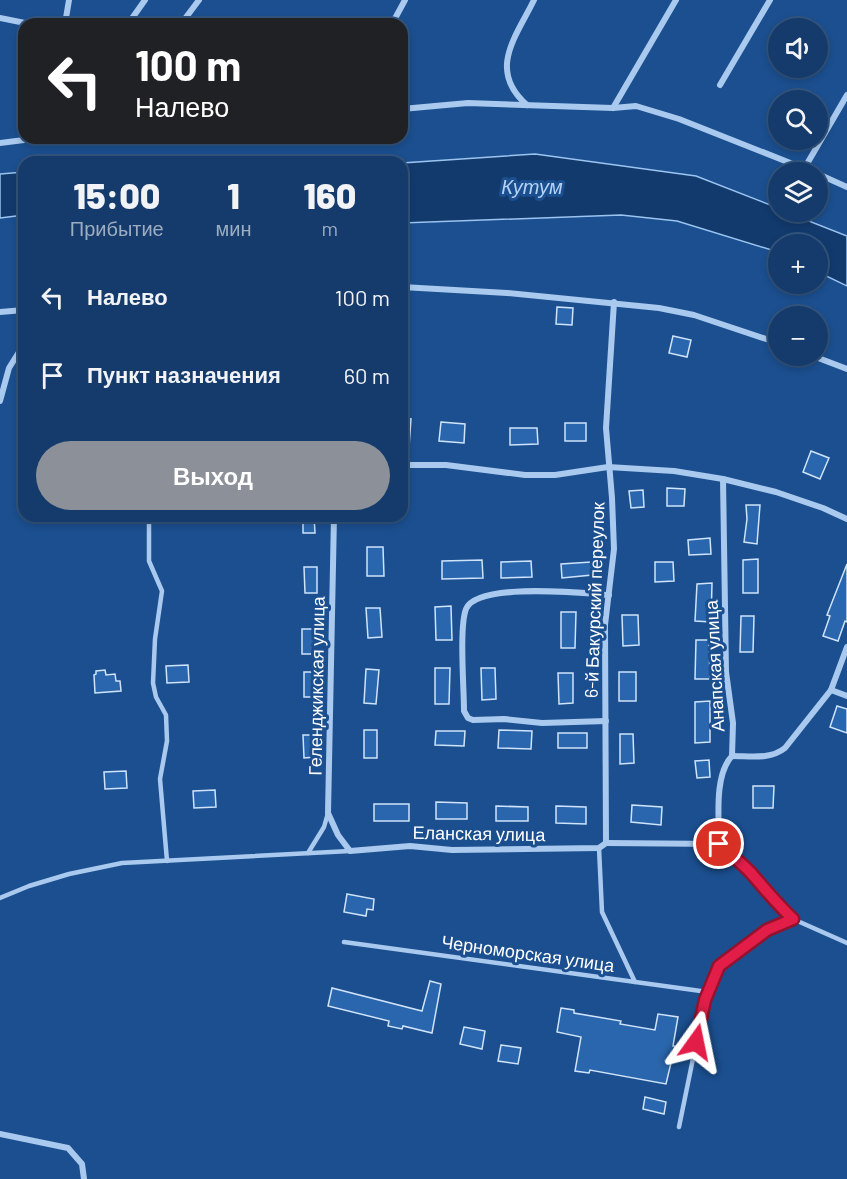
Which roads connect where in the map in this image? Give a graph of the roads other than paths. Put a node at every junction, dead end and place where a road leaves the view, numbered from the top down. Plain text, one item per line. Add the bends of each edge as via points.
1 (69, 0) edge
2 (144, 0) edge
3 (199, 0) edge
4 (405, 0) edge
5 (534, 0) edge
6 (676, 0) edge
7 (770, 0) edge
8 (0, 18) edge
9 (66, 18) edge
10 (132, 18) edge
11 (186, 18) edge
12 (395, 18) edge
13 (18, 22) edge
14 (720, 85) dead end
15 (847, 94) edge
16 (527, 105) junction
17 (408, 108) edge
18 (613, 108) junction
19 (18, 141) edge
20 (0, 143) edge
21 (786, 162) edge
22 (808, 162) edge
23 (828, 178) edge
24 (847, 187) edge
25 (408, 287) edge
26 (614, 303) junction
27 (18, 310) edge
28 (0, 312) edge
29 (768, 340) edge
30 (18, 354) edge
31 (828, 362) edge
32 (847, 369) edge
33 (0, 401) edge
34 (408, 465) edge
35 (608, 467) junction
36 (723, 479) junction
37 (847, 519) edge
38 (149, 522) edge
39 (334, 522) edge
40 (609, 595) junction
41 (847, 647) edge
42 (831, 690) junction
43 (847, 696) edge
44 (606, 721) junction
45 (732, 756) junction
46 (328, 813) junction
47 (606, 843) junction
48 (719, 844) junction
49 (599, 848) junction
50 (350, 851) junction
51 (308, 853) junction
52 (168, 861) junction
53 (0, 898) edge
54 (793, 919) junction
55 (344, 942) dead end
56 (847, 943) edge
57 (635, 982) junction
58 (708, 992) junction
59 (679, 1127) dead end
60 (0, 1134) edge
61 (84, 1179) edge

1 - 9 street
2 - 10 street
3 - 11 street
4 - 12 street
5 - 16 street via 506,58 511,85
6 - 18 street
7 - 14 street
8 - 13 street
15 - 22 street
16 - 17 street via 468,103
16 - 18 street
18 - 21 street via 636,106 679,119
19 - 20 street
23 - 24 street
25 - 26 street
26 - 29 street via 694,315
26 - 35 street, 6-й Бакурский переулок via 606,428
27 - 28 street
30 - 33 street via 9,368
31 - 32 street
34 - 35 street via 545,475
35 - 36 street
35 - 40 street, 6-й Бакурский переулок via 614,549
36 - 37 street via 776,492
36 - 45 street, Анапская улица via 726,672 733,723
38 - 52 lane via 149,561 162,591 153,683 166,715 167,741 160,779
39 - 46 street, Геленджикская улица
40 - 44 street, 6-й Бакурский переулок via 605,625
40 - 44 street via 502,592 482,596 471,600 467,607 463,639 464,711 468,718 542,723
41 - 42 street
42 - 43 street
42 - 45 street via 778,754
44 - 47 street, 6-й Бакурский переулок
45 - 48 street, Анапская улица via 720,779
46 - 50 street, Геленджикская улица
46 - 51 lane via 324,828
47 - 48 street
47 - 49 street
48 - 54 lane
49 - 50 street, Еланская улица via 452,850 410,846
49 - 57 lane via 602,912
50 - 51 lane
51 - 52 lane
52 - 53 lane via 122,863 69,874
54 - 56 lane
54 - 58 lane via 767,930 719,966
55 - 57 lane, Черноморская улица
57 - 58 lane, Черноморская улица
58 - 59 lane
60 - 61 street via 68,1148 82,1164

